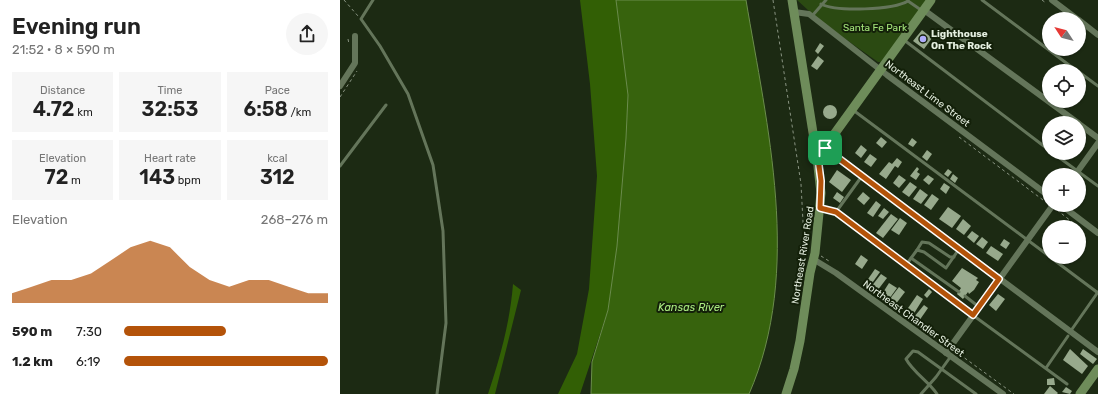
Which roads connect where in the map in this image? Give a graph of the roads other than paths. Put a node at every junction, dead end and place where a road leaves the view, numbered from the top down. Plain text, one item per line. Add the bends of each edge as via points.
1 (373, 0) edge
2 (792, 0) edge
3 (826, 0) edge
4 (908, 0) edge
5 (931, 0) edge
6 (982, 0) edge
7 (1052, 0) edge
8 (822, 4) junction
9 (923, 11) junction
10 (794, 12) junction
11 (1068, 12) edge
12 (812, 16) junction
13 (1086, 26) edge
14 (1098, 35) edge
15 (355, 36) dead end
16 (903, 39) junction
17 (1067, 64) edge
18 (881, 70) junction
19 (1086, 78) edge
20 (340, 86) edge
21 (1098, 86) edge
22 (386, 106) dead end
23 (852, 110) junction
24 (1067, 116) edge
25 (1086, 130) edge
26 (1098, 138) edge
27 (1098, 142) edge
28 (1042, 145) edge
29 (825, 148) junction
30 (818, 158) junction
31 (1062, 160) edge
32 (340, 166) edge
33 (1071, 168) edge
34 (1077, 168) edge
35 (862, 176) junction
36 (1086, 178) edge
37 (1098, 186) edge
38 (1042, 191) edge
39 (820, 208) junction
40 (836, 212) junction
41 (1048, 212) edge
42 (1070, 212) edge
43 (1098, 233) edge
44 (1027, 240) junction
45 (959, 249) junction
46 (917, 250) junction
47 (1042, 252) edge
48 (954, 257) junction
49 (911, 258) junction
50 (813, 259) junction
51 (1059, 264) edge
52 (906, 265) junction
53 (999, 279) junction
54 (959, 292) dead end
55 (1098, 292) edge
56 (965, 296) dead end
57 (979, 307) junction
58 (973, 315) junction
59 (1069, 334) junction
60 (1098, 352) edge
61 (948, 354) junction
62 (1046, 368) junction
63 (1098, 369) edge
64 (941, 370) junction
65 (930, 384) junction
66 (1067, 384) dead end
67 (437, 394) edge
68 (786, 394) edge
69 (921, 394) edge
70 (937, 394) edge
71 (976, 394) edge
72 (1003, 394) edge
73 (1080, 394) edge

1 - 67 lane via 361,19 408,94 434,165 444,231 446,323
2 - 10 street, Northeast River Road
3 - 8 lane
4 - 8 lane via 896,6 838,9
4 - 9 lane
5 - 9 street
6 - 17 lane
7 - 11 street
8 - 12 lane
9 - 16 street
9 - 24 street
10 - 12 street, Northeast Lime Street
10 - 30 street, Northeast River Road
12 - 18 street, Northeast Lime Street
13 - 14 street
15 - 20 street via 356,57 352,70
16 - 18 street
16 - 28 lane
18 - 23 street
18 - 38 street, Northeast Lime Street
19 - 21 lane
22 - 32 lane
23 - 29 street
23 - 44 lane
25 - 26 street
27 - 34 street
29 - 30 street
29 - 35 street
30 - 39 street, Northeast River Road via 821,181
31 - 33 lane
35 - 40 lane
35 - 45 street
36 - 37 lane
39 - 40 lane
39 - 50 street, Northeast River Road
40 - 52 lane
41 - 44 street
42 - 43 street
44 - 47 lane
44 - 53 street
45 - 48 lane
45 - 53 street
46 - 48 lane via 922,242 929,243
46 - 48 lane via 946,268
46 - 49 lane
49 - 52 lane
49 - 54 lane
50 - 61 street, Northeast Chandler Street
50 - 68 street, Northeast River Road via 795,362
51 - 55 lane
52 - 58 lane
53 - 57 street
53 - 59 street
55 - 59 lane
56 - 57 lane
57 - 58 street
58 - 61 street
58 - 62 lane
59 - 60 street
59 - 62 lane
61 - 64 lane
61 - 72 street, Northeast Chandler Street
62 - 66 lane
63 - 73 street
64 - 65 lane
64 - 65 lane via 918,352 913,351 909,354 906,359
64 - 71 lane
65 - 69 lane
65 - 70 lane

